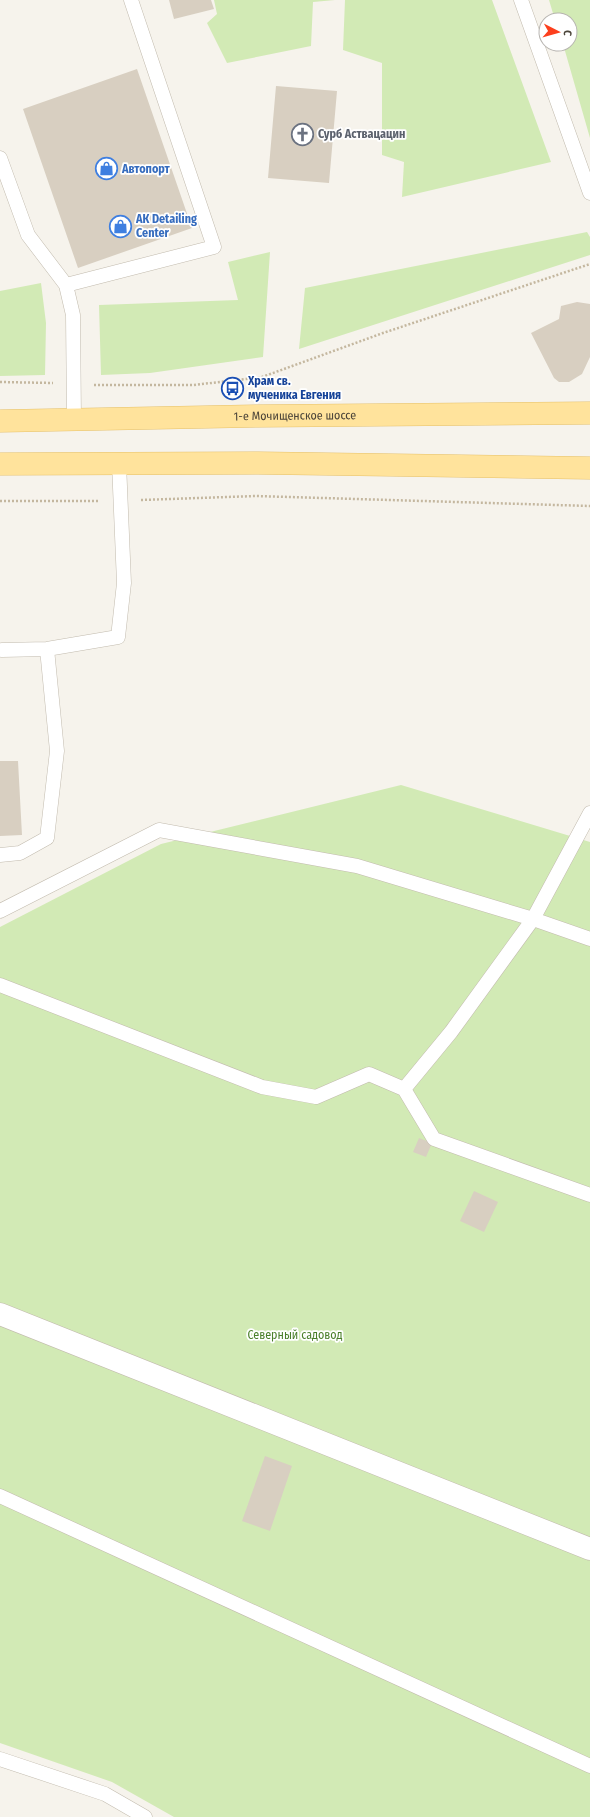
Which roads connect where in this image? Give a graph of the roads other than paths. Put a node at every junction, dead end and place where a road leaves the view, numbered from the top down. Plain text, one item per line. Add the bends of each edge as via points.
1 (131, 0) edge
2 (521, 0) edge
3 (0, 158) edge
4 (590, 193) edge
5 (66, 285) junction
6 (590, 413) edge
7 (74, 420) junction
8 (0, 421) edge
9 (119, 462) junction
10 (0, 464) edge
11 (590, 468) edge
12 (47, 649) junction
13 (2, 650) dead end
14 (590, 813) edge
15 (0, 855) edge
16 (0, 911) edge
17 (533, 919) junction
18 (590, 939) edge
19 (0, 984) edge
20 (404, 1089) junction
21 (590, 1195) edge
22 (0, 1314) edge
23 (0, 1496) edge
24 (590, 1548) edge
25 (0, 1759) edge
26 (590, 1766) edge
27 (145, 1817) edge

1 - 5 lane via 214,247
2 - 4 lane
3 - 5 lane via 28,235
5 - 7 lane via 73,315
6 - 7 main road, 1-е Мочищенское шоссе
7 - 8 main road, 1-е Мочищенское шоссе
9 - 10 main road
9 - 11 main road
9 - 12 lane via 124,582 118,637
12 - 13 lane
12 - 15 lane via 57,751 47,838 20,853
14 - 17 lane
16 - 17 lane via 160,830 357,866
17 - 18 lane
17 - 20 lane via 451,1032
19 - 20 lane via 262,1087 316,1097 370,1074
20 - 21 lane via 434,1139
22 - 24 street
23 - 26 lane
25 - 27 lane via 105,1794

